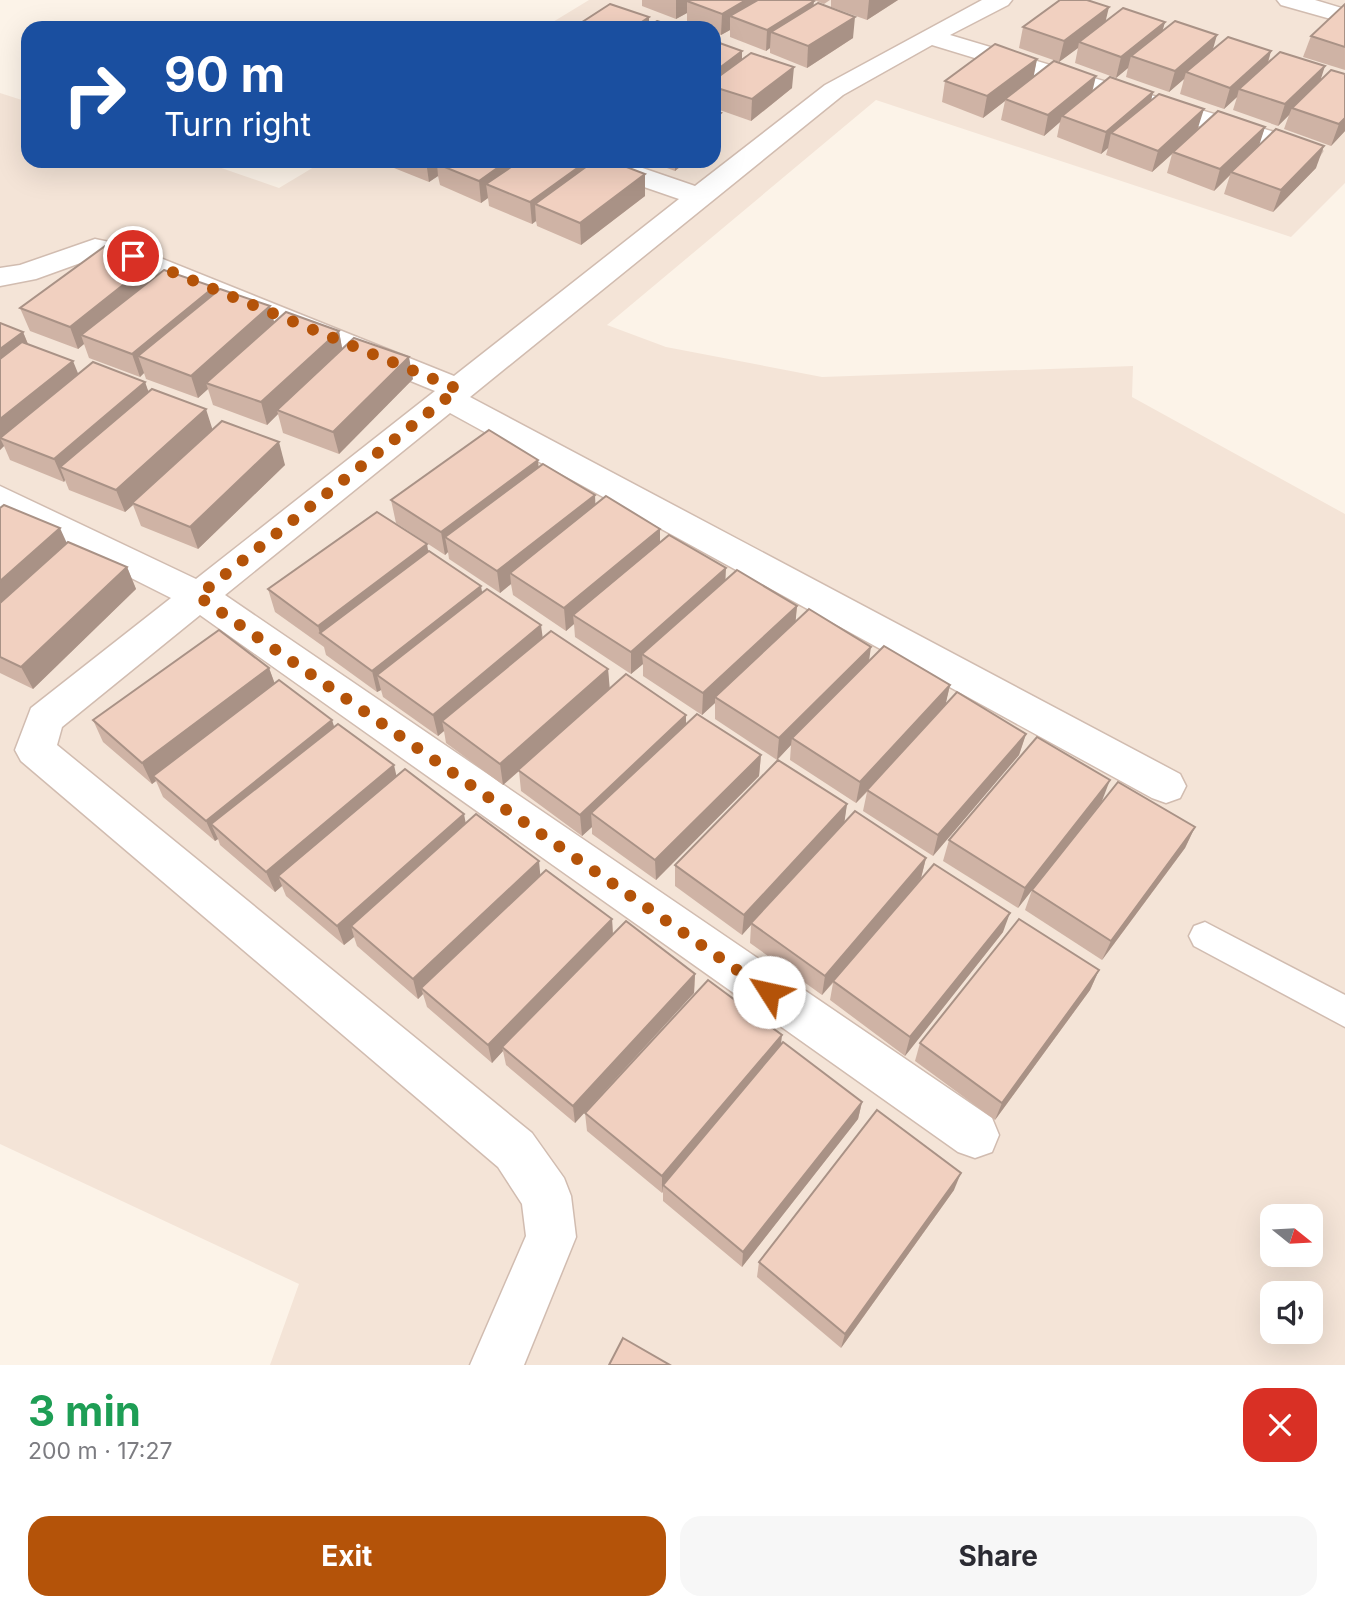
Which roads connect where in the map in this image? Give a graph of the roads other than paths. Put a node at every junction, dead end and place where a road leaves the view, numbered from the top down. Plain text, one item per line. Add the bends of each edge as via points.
1 (997, 0) edge
2 (1289, 0) edge
3 (1345, 16) edge
4 (929, 36) junction
5 (1309, 151) edge
6 (616, 168) edge
7 (699, 197) junction
8 (0, 278) edge
9 (452, 394) junction
10 (0, 498) edge
11 (198, 596) junction
12 (1167, 786) dead end
13 (1205, 936) dead end
14 (1345, 1012) edge
15 (975, 1135) dead end
16 (497, 1365) edge

1 - 4 street
2 - 3 street
4 - 5 street
4 - 7 street via 834,90
6 - 7 street
7 - 9 street
8 - 9 street via 95,248 133,256
9 - 11 street
9 - 12 street
10 - 11 street
11 - 15 street
11 - 16 street via 45,719 35,750 515,1150 546,1196 551,1237
13 - 14 lane

